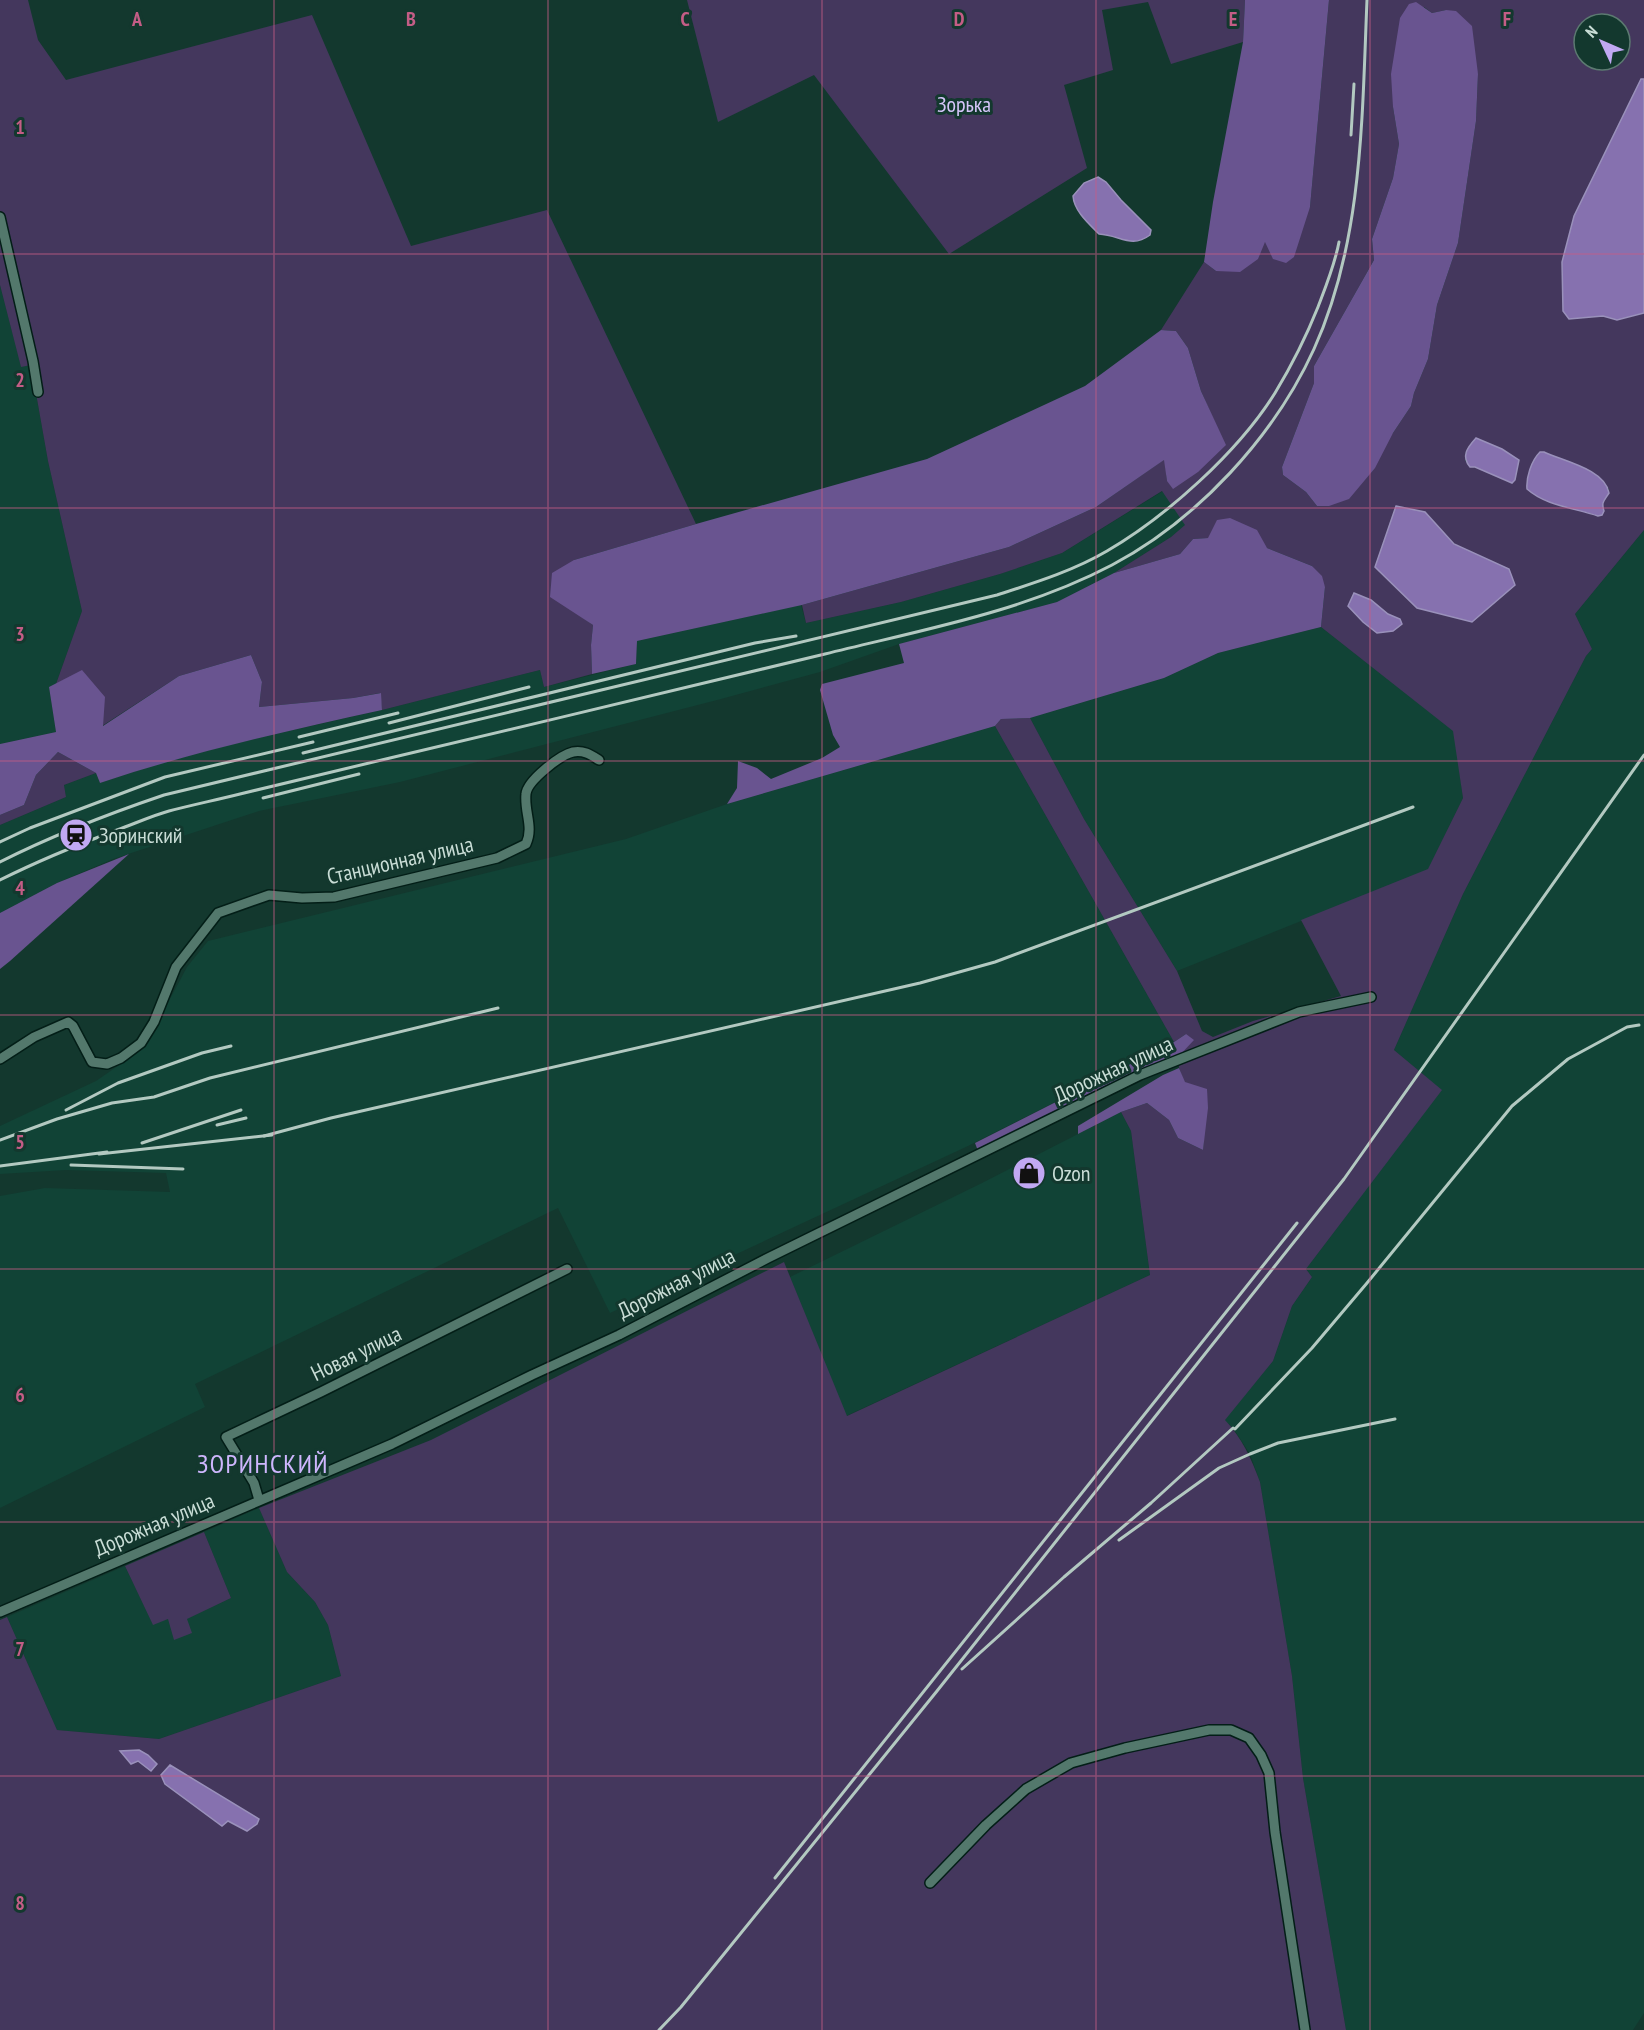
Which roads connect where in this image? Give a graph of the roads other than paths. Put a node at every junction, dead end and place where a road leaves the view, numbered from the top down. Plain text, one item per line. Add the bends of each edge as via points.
1 (0, 217) edge
2 (38, 392) dead end
3 (599, 760) dead end
4 (1371, 997) dead end
5 (0, 1059) edge
6 (567, 1269) dead end
7 (259, 1500) junction
8 (0, 1612) edge
9 (930, 1883) dead end
10 (1305, 2030) edge

1 - 2 street
3 - 5 street, Станционная улица via 588,753 573,752 529,784 526,794 531,834 526,844 497,858 333,897 269,895 218,913 176,967 141,1043 121,1058 106,1064 93,1062 68,1022 34,1037
4 - 7 street, Дорожная улица via 1299,1012 1140,1076 619,1335 392,1444
6 - 7 street, Новая улица via 226,1437 254,1483
7 - 8 street, Дорожная улица
9 - 10 street via 1026,1789 1071,1763 1209,1730 1231,1730 1249,1738 1269,1773

